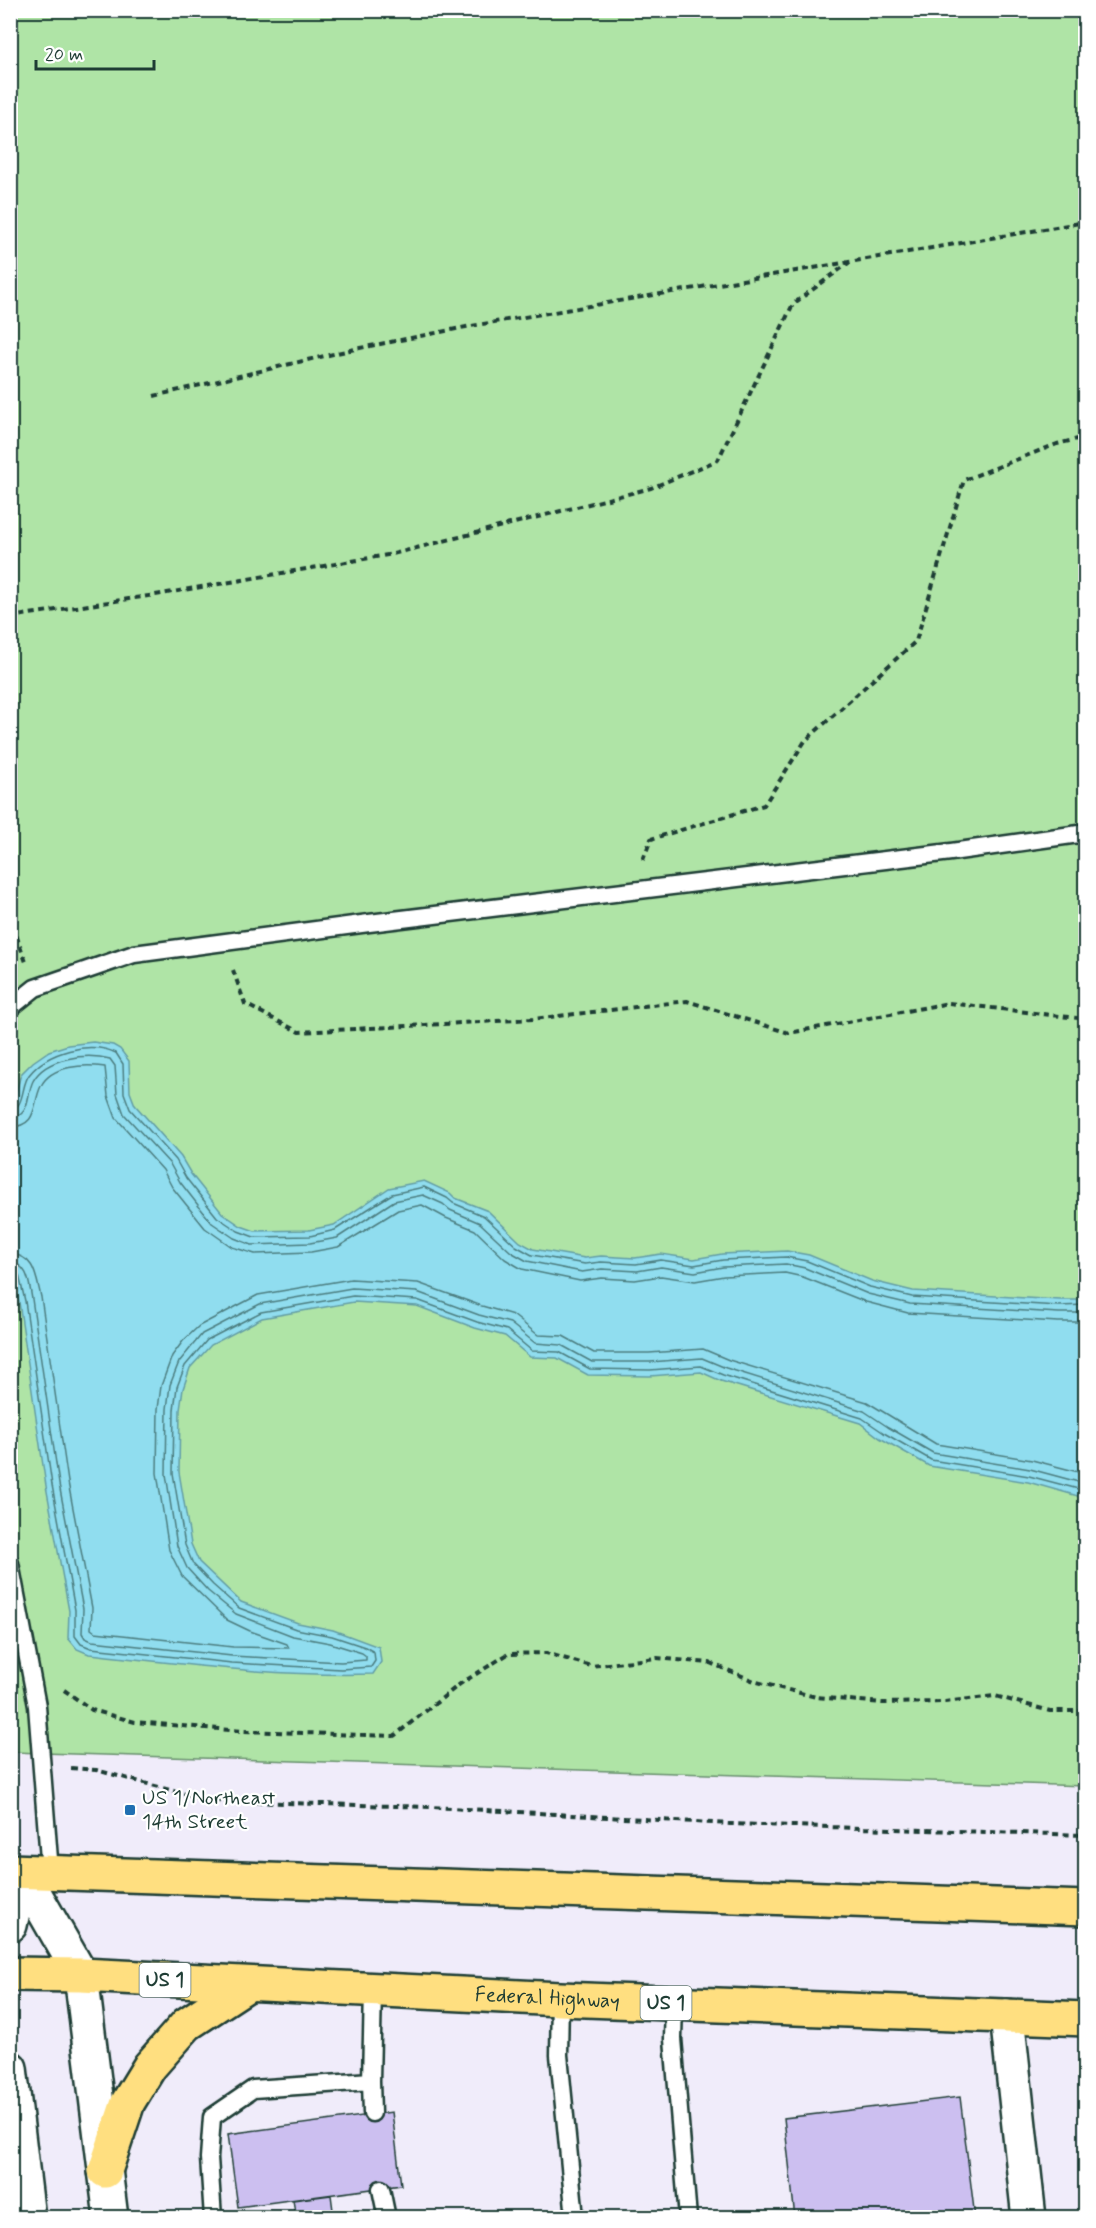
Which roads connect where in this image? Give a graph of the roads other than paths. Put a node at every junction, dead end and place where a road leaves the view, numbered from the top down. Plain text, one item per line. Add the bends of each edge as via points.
1 (1086, 832) edge
2 (10, 1008) edge
3 (10, 1563) edge
4 (28, 1872) edge
5 (1086, 1908) edge
6 (10, 1925) edge
7 (10, 1974) edge
8 (81, 1975) junction
9 (248, 1984) junction
10 (373, 1990) junction
11 (560, 1999) junction
12 (674, 2003) junction
13 (1006, 2016) junction
14 (1086, 2019) edge
15 (10, 2068) edge
16 (371, 2081) junction
17 (13, 2110) edge
18 (372, 2113) dead end
19 (105, 2171) junction
20 (381, 2189) dead end
21 (28, 2217) edge
22 (111, 2217) edge
23 (213, 2217) edge
24 (387, 2217) edge
25 (575, 2217) edge
26 (688, 2217) edge
27 (1029, 2217) edge

1 - 2 lane via 134,954 35,988
3 - 4 lane via 37,1706 43,1764
4 - 5 main road
4 - 6 main road
4 - 8 main road
7 - 8 main road, Federal Highway / US 1
8 - 9 main road, Federal Highway / US 1
8 - 19 main road
9 - 10 main road, Federal Highway / US 1
9 - 19 main road via 187,2024 150,2066 128,2102
10 - 11 main road, Federal Highway / US 1
10 - 16 lane
11 - 12 main road, Federal Highway / US 1
11 - 25 lane via 559,2055
12 - 13 main road, Federal Highway / US 1
12 - 26 lane via 673,2039
13 - 14 main road, Federal Highway / US 1
13 - 27 main road
15 - 17 main road
16 - 18 lane
16 - 23 lane via 253,2089 212,2117 209,2158
17 - 21 main road
19 - 22 main road
20 - 24 lane

